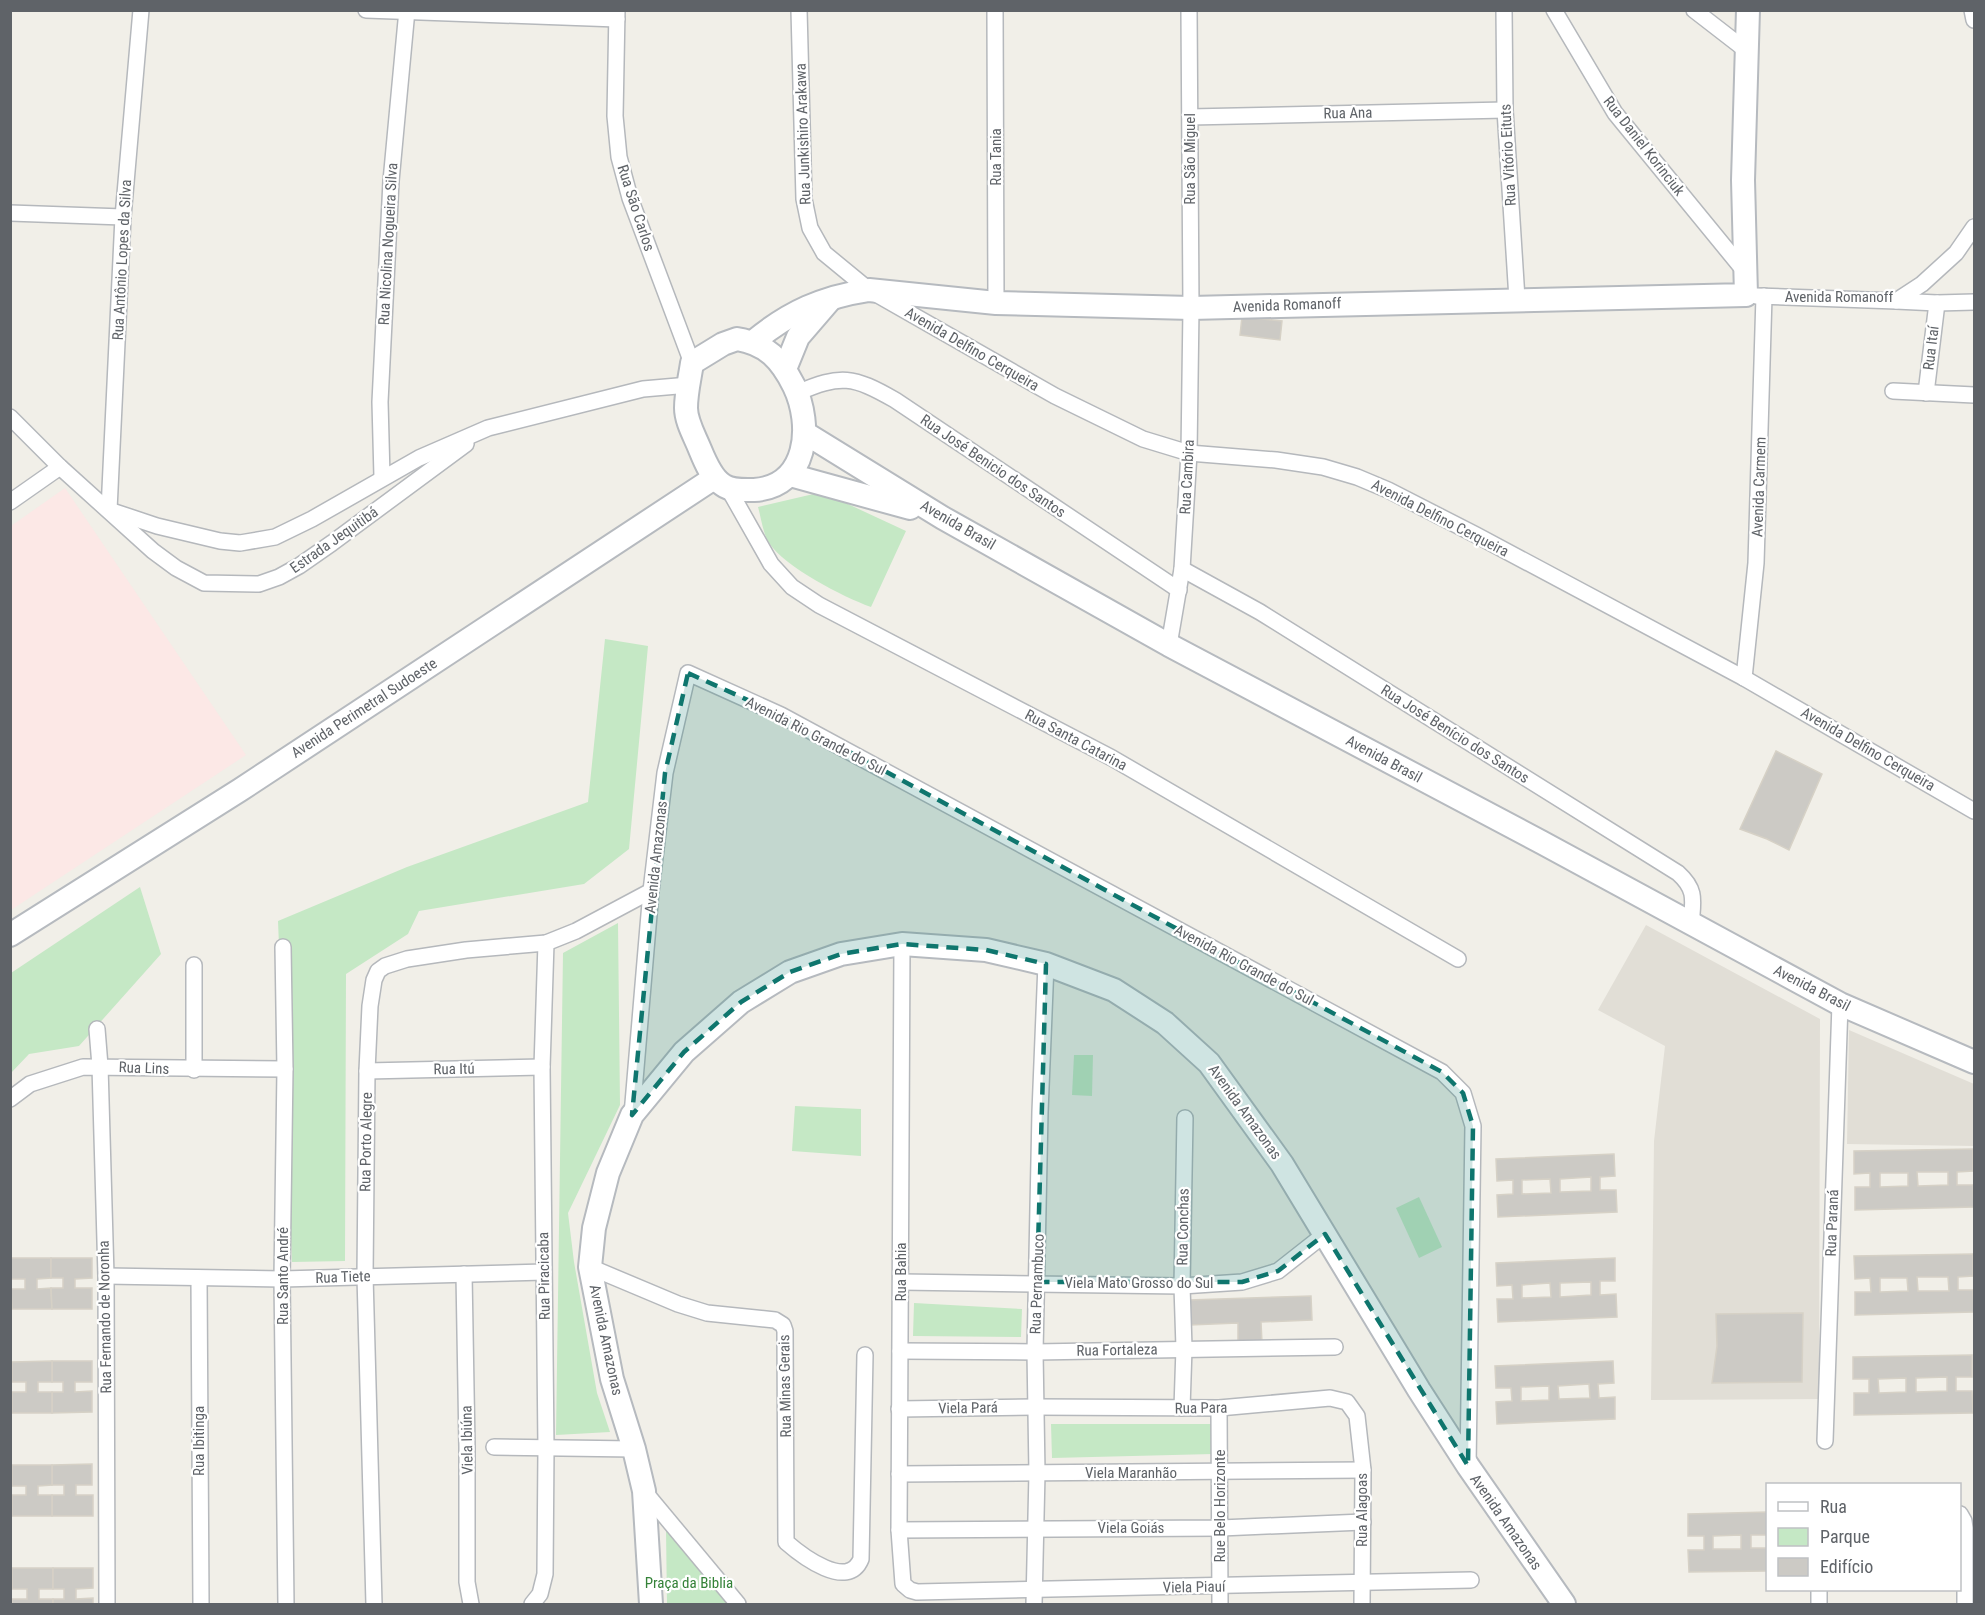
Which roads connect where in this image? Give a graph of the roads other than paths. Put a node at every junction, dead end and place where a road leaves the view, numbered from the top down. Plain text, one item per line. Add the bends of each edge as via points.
1 (141, 10) edge
2 (366, 10) edge
3 (799, 10) edge
4 (995, 10) edge
5 (1189, 10) edge
6 (1504, 10) edge
7 (1554, 10) edge
8 (1694, 10) edge
9 (1748, 10) edge
10 (1972, 10) edge
11 (407, 11) edge
12 (533, 13) edge
13 (617, 15) edge
14 (1974, 20) edge
15 (1747, 51) junction
16 (1505, 110) junction
17 (1190, 117) junction
18 (10, 213) edge
19 (123, 217) junction
20 (1974, 227) edge
21 (824, 253) joint
22 (1752, 288) junction
23 (869, 290) junction
24 (1517, 299) junction
25 (830, 300) junction
26 (1896, 301) junction
27 (1974, 302) edge
28 (996, 303) junction
29 (1936, 303) junction
30 (1191, 308) junction
31 (753, 342) junction
32 (692, 363) junction
33 (785, 369) junction
34 (689, 385) junction
35 (1893, 391) dead end
36 (797, 393) junction
37 (1926, 393) junction
38 (1974, 395) edge
39 (10, 417) edge
40 (488, 428) junction
41 (805, 433) junction
42 (1189, 453) junction
43 (60, 467) junction
44 (790, 475) junction
45 (382, 477) junction
46 (721, 483) junction
47 (10, 502) edge
48 (109, 510) junction
49 (943, 518) junction
50 (1182, 569) junction
51 (1179, 590) junction
52 (1169, 645) junction
53 (688, 673) joint
54 (1744, 678) junction
55 (1974, 811) edge
56 (651, 891) junction
57 (1691, 924) junction
58 (10, 935) edge
59 (546, 943) junction
60 (902, 944) junction
61 (283, 947) dead end
62 (1458, 959) dead end
63 (1046, 964) junction
64 (194, 965) dead end
65 (1840, 1004) junction
66 (97, 1029) dead end
67 (1974, 1062) edge
68 (100, 1066) junction
69 (542, 1067) junction
70 (285, 1069) junction
71 (194, 1070) junction
72 (367, 1071) junction
73 (10, 1099) edge
74 (632, 1115) junction
75 (1185, 1118) dead end
76 (1325, 1234) junction
77 (590, 1267) junction
78 (544, 1272) junction
79 (464, 1274) junction
80 (105, 1276) junction
81 (365, 1276) junction
82 (200, 1278) junction
83 (282, 1279) junction
84 (901, 1281) junction
85 (1036, 1282) junction
86 (1182, 1286) junction
87 (1335, 1347) dead end
88 (1184, 1348) junction
89 (900, 1351) junction
90 (1035, 1352) junction
91 (865, 1355) dead end
92 (1036, 1407) junction
93 (1182, 1408) junction
94 (1220, 1408) junction
95 (899, 1409) junction
96 (1357, 1416) joint
97 (1825, 1441) dead end
98 (494, 1447) dead end
99 (546, 1448) junction
100 (634, 1449) junction
101 (1468, 1466) junction
102 (1363, 1470) junction
103 (1221, 1472) junction
104 (1037, 1473) junction
105 (899, 1474) junction
106 (644, 1491) junction
107 (1961, 1517) edge
108 (1363, 1522) junction
109 (1035, 1528) junction
110 (1221, 1528) junction
111 (899, 1530) junction
112 (1471, 1580) dead end
113 (1361, 1583) junction
114 (1220, 1587) junction
115 (1033, 1588) junction
116 (917, 1592) joint
117 (107, 1605) edge
118 (201, 1605) edge
119 (286, 1605) edge
120 (374, 1605) edge
121 (471, 1605) edge
122 (531, 1605) edge
123 (651, 1605) edge
124 (738, 1605) edge
125 (1034, 1605) edge
126 (1220, 1605) edge
127 (1362, 1605) edge
128 (1564, 1605) edge
129 (1965, 1605) edge

1 - 19 street, Rua Antônio Lopes da Silva
2 - 11 street
3 - 21 street, Rua Junkishiro Arakawa via 804,199 810,228
4 - 28 street, Rua Tania
5 - 17 street, Rua São Miguel
6 - 16 street, Rua Vitório Eituts
7 - 22 street, Rua Daniel Korinciuk via 1615,113
8 - 15 street
9 - 15 street, Avenida Carmem
10 - 14 street
11 - 12 street
11 - 45 street, Rua Nicolina Nogueira Silva via 391,181 380,402
12 - 13 street
13 - 32 street, Rua São Carlos via 615,116 619,157 630,198
15 - 22 street, Avenida Carmem via 1743,180
16 - 17 street, Rua Ana
16 - 24 street, Rua Vitório Eituts
17 - 30 street, Rua São Miguel
18 - 19 street
19 - 48 street, Rua Antônio Lopes da Silva
20 - 26 street, Avenida Romanoff via 1956,253
21 - 23 street, Avenida Delfino Cerqueira
22 - 24 street, Avenida Romanoff
22 - 26 street, Avenida Romanoff
22 - 54 street, Avenida Carmem via 1756,563
23 - 25 street, Avenida Romanoff
23 - 28 street, Avenida Romanoff
23 - 42 street, Avenida Delfino Cerqueira via 1055,396 1143,439
24 - 30 street, Avenida Romanoff
25 - 31 street, Avenida Romanoff via 791,314
25 - 33 street via 798,337
26 - 29 street
27 - 29 street
28 - 30 street, Avenida Romanoff
29 - 37 street, Rua Itaí
30 - 42 street, Rua Cambira
31 - 32 street via 737,339
31 - 33 street via 765,348
32 - 34 street
33 - 36 street
34 - 40 street, Estrada Jequitibá via 643,389
34 - 46 street via 686,410 702,454
35 - 37 street, Rua Itaí
36 - 41 street
36 - 51 street, Rua José Benicio dos Santos via 824,381 846,379 868,384
37 - 38 street, Rua Itaí
39 - 43 street, Estrada Jequitibá
40 - 45 street, Estrada Jequitibá
40 - 48 street, Estrada Jequitibá via 299,566 259,584 204,583 153,551
41 - 44 street via 802,451
41 - 49 street, Avenida Brasil
42 - 50 street, Rua Cambira
42 - 54 street, Avenida Delfino Cerqueira via 1276,460 1357,477 1476,535
43 - 47 street
43 - 48 street, Estrada Jequitibá
44 - 46 street via 777,484 758,489 741,490
44 - 49 street
45 - 48 street, Estrada Jequitibá via 275,537 240,543 191,536
46 - 58 street, Avenida Perimetral Sudoeste
46 - 62 street, Rua Santa Catarina via 771,564 792,586 819,605 1112,758
49 - 52 street, Avenida Brasil
50 - 51 street, Rua Cambira
50 - 57 street, Rua José Benício dos Santos via 1260,612 1678,873 1694,898
51 - 52 street, Rua Cambira
52 - 57 street, Avenida Brasil
53 - 56 street, Avenida Amazonas via 665,773
53 - 101 street, Avenida Rio Grande do Sul via 781,715 1442,1072 1462,1093 1473,1125
54 - 55 street, Avenida Delfino Cerqueira
56 - 59 street, Rua Porto Alegre
56 - 74 street, Avenida Amazonas
57 - 65 street, Avenida Brasil
59 - 69 street, Rua Piracicaba
59 - 72 street, Rua Porto Alegre via 407,959 378,971 370,1006
60 - 63 street, Avenida Amazonas via 986,950
60 - 74 street, Avenida Amazonas via 841,954 801,968 741,1002 684,1052
60 - 84 street, Rua Bahia
61 - 70 street, Rua Santo André
63 - 76 street, Avenida Amazonas via 1114,990 1165,1023 1209,1063 1282,1164
63 - 85 street, Rua Pernambuco
64 - 71 street
65 - 67 street, Avenida Brasil
65 - 97 street, Rua Paraná
66 - 68 street, Rua Fernando de Noronha
68 - 71 street, Rua Lins
68 - 73 street, Rua Lins via 83,1067 30,1084
68 - 80 street, Rua Fernando de Noronha
69 - 72 street, Rua Itú
69 - 78 street, Rua Piracicaba
70 - 71 street, Rua Lins
70 - 83 street, Rua Santo André
72 - 81 street, Rua Porto Alegre
74 - 77 street, Avenida Amazonas via 606,1180 594,1228
75 - 86 street, Rua Conchas
76 - 86 street, Viela Mato Grosso do Sul via 1278,1271 1259,1278
76 - 101 street, Avenida Amazonas
77 - 91 street, Rua Minas Gerais via 707,1313 775,1320 783,1325 786,1542 818,1566 842,1573 858,1566 861,1559
77 - 100 street, Avenida Amazonas via 612,1379
78 - 79 street, Rua Tiete
78 - 99 street, Rua Piracicaba
79 - 81 street, Rua Tiete
79 - 121 street, Viela Ibiúna via 466,1582
80 - 82 street, Rua Tiete
80 - 117 street, Rua Fernando de Noronha
81 - 83 street, Rua Tiete
81 - 120 street, Rua Porto Alegre
82 - 83 street, Rua Tiete
82 - 118 street, Rua Ibitinga
83 - 119 street, Rua Santo André
84 - 85 street, Viela Mato Grosso do Sul
84 - 89 street, Rua Bahia
85 - 86 street, Viela Mato Grosso do Sul
85 - 90 street, Rua Pernambuco
86 - 88 street, Rua Conchas
87 - 88 street, Rua Fortaleza
88 - 90 street, Rua Fortaleza
88 - 93 street, Rua Conchas
89 - 90 street, Rua Fortaleza
89 - 95 street, Rua Bahia
90 - 92 street, Rua Pernambuco
92 - 93 street, Rua Para
92 - 95 street, Viela Pará
92 - 104 street, Rua Pernambuco
93 - 94 street, Rua Para
94 - 96 street, Rua Para via 1330,1398 1347,1402
94 - 103 street, Rue Belo Horizonte
95 - 105 street, Rua Bahia
96 - 102 street, Rua Alagoas
98 - 99 street
99 - 100 street
99 - 122 street, Rua Piracicaba via 546,1574 540,1594
100 - 106 street, Avenida Amazonas
101 - 128 street, Avenida Amazonas
102 - 103 street, Viela Maranhão
102 - 108 street, Rua Alagoas
103 - 104 street, Viela Maranhão
103 - 110 street, Rue Belo Horizonte
104 - 105 street, Viela Maranhão
104 - 109 street, Rua Pernambuco
105 - 111 street, Rua Bahia
106 - 123 street, Avenida Amazonas
106 - 124 street
107 - 129 street via 1965,1528
108 - 110 street, Viela Goiás
108 - 113 street, Rua Alagoas
109 - 110 street, Viela Goiás
109 - 111 street, Viela Goiás
109 - 115 street, Rua Pernambuco
110 - 114 street, Rue Belo Horizonte
111 - 116 street, Rua Bahia via 902,1580 907,1588
112 - 113 street, Viela Piauí
113 - 114 street, Viela Piauí
113 - 127 street, Rua Alagoas
114 - 115 street, Viela Piauí
114 - 126 street, Rue Belo Horizonte
115 - 116 street, Viela Piauí
115 - 125 street, Rua Pernambuco

